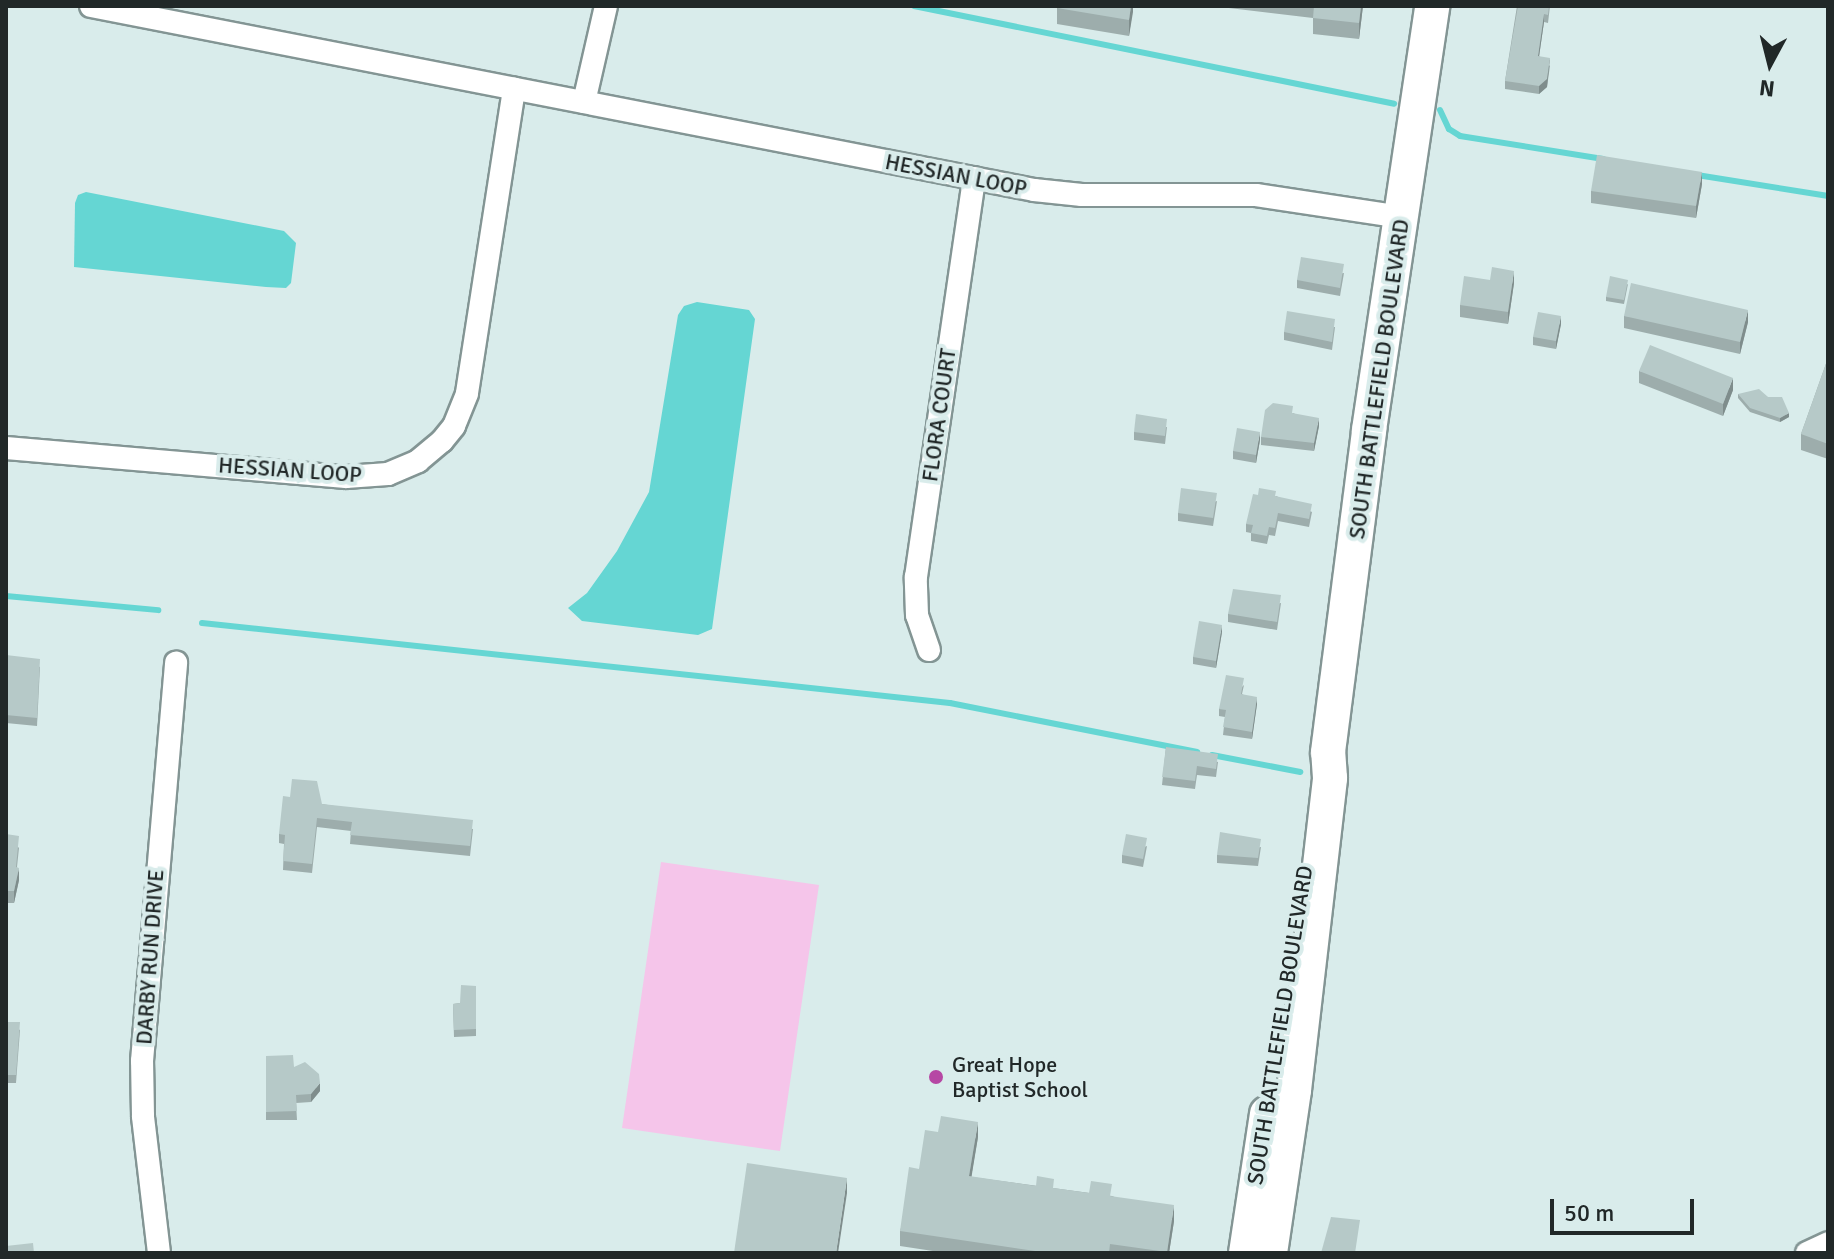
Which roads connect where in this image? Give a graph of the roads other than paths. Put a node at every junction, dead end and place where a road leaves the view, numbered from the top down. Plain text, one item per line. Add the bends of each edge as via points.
1 (91, 6) edge
2 (606, 6) edge
3 (1432, 6) edge
4 (514, 89) junction
5 (584, 102) junction
6 (974, 178) junction
7 (1402, 217) junction
8 (6, 448) edge
9 (929, 650) dead end
10 (176, 662) dead end
11 (1328, 752) junction
12 (1828, 1243) edge
13 (159, 1253) edge
14 (1246, 1253) edge
15 (1270, 1253) edge
16 (1807, 1253) edge

1 - 4 street, HESSIAN LOOP
2 - 5 street
3 - 7 main road, SOUTH BATTLEFIELD BOULEVARD
4 - 5 street, HESSIAN LOOP
4 - 8 street, HESSIAN LOOP via 467,393 454,426 418,461 388,474 346,477
5 - 6 street, HESSIAN LOOP
6 - 7 street, HESSIAN LOOP via 1058,193 1256,195
6 - 9 street, FLORA COURT via 916,577 915,603
7 - 11 main road, SOUTH BATTLEFIELD BOULEVARD
10 - 13 street, DARBY RUN DRIVE via 142,1061
11 - 14 main road, SOUTH BATTLEFIELD BOULEVARD via 1315,778
11 - 15 main road, SOUTH BATTLEFIELD BOULEVARD via 1330,778 1294,1090
12 - 16 street

